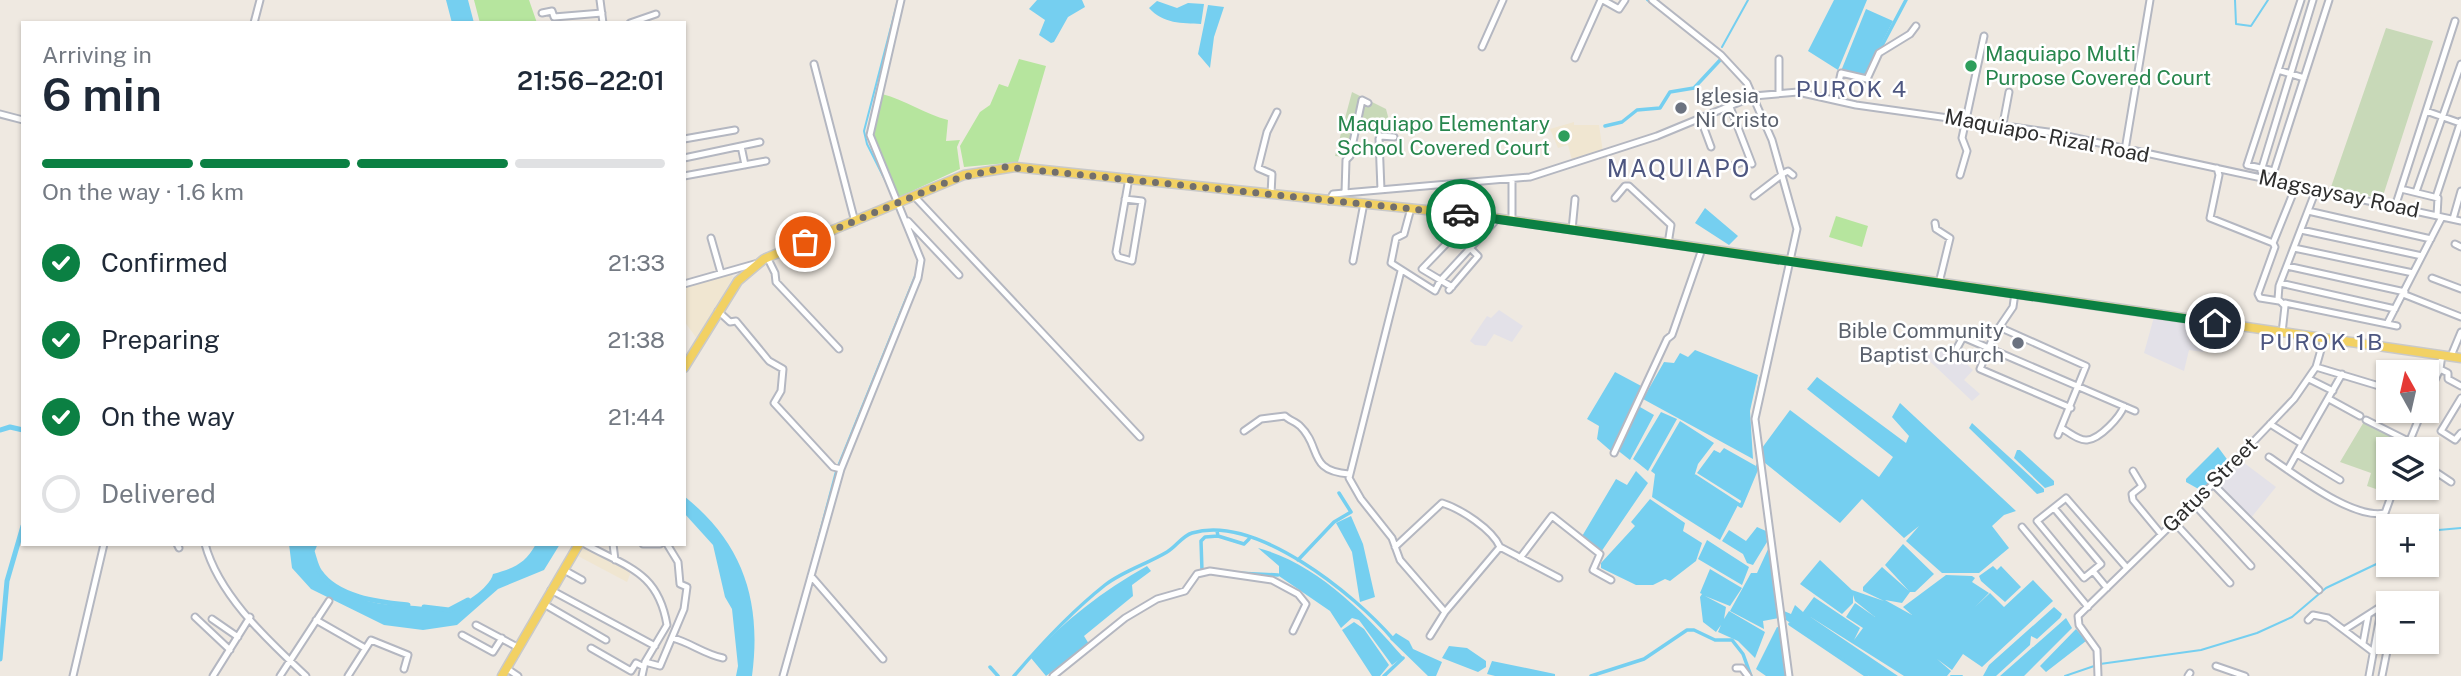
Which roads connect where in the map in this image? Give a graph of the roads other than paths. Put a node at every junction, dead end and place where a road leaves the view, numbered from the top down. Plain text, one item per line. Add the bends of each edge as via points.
1 (260, 0) edge
2 (600, 0) edge
3 (901, 0) edge
4 (1503, 0) edge
5 (1602, 0) edge
6 (1625, 0) edge
7 (1652, 0) edge
8 (2150, 0) edge
9 (2301, 0) edge
10 (2313, 0) edge
11 (2329, 0) edge
12 (542, 13) dead end
13 (602, 13) junction
14 (656, 14) dead end
15 (255, 21) edge
16 (603, 21) edge
17 (636, 21) edge
18 (1916, 26) dead end
19 (2461, 28) edge
20 (1984, 36) dead end
21 (1482, 47) dead end
22 (1576, 58) dead end
23 (1779, 60) dead end
24 (814, 64) dead end
25 (2461, 64) edge
26 (2278, 70) junction
27 (2290, 74) junction
28 (2304, 78) junction
29 (1779, 92) junction
30 (2009, 92) dead end
31 (1753, 97) junction
32 (1836, 100) junction
33 (1368, 103) dead end
34 (1730, 107) junction
35 (1277, 111) dead end
36 (2426, 111) junction
37 (0, 114) edge
38 (2444, 118) junction
39 (21, 119) edge
40 (1701, 120) junction
41 (1966, 120) junction
42 (2461, 122) edge
43 (2003, 124) junction
44 (735, 130) dead end
45 (1394, 137) dead end
46 (686, 139) edge
47 (760, 142) dead end
48 (741, 146) junction
49 (1712, 147) dead end
50 (2125, 150) junction
51 (686, 158) edge
52 (766, 161) dead end
53 (745, 165) junction
54 (1732, 166) dead end
55 (2217, 168) junction
56 (2262, 169) junction
57 (1793, 175) dead end
58 (1960, 175) dead end
59 (686, 176) edge
60 (1781, 176) junction
61 (2259, 177) junction
62 (1129, 178) junction
63 (1512, 180) junction
64 (2296, 186) junction
65 (2401, 189) junction
66 (1381, 190) junction
67 (2316, 190) junction
68 (2461, 191) edge
69 (2416, 192) junction
70 (1345, 193) junction
71 (1271, 194) junction
72 (914, 196) junction
73 (1754, 196) dead end
74 (2436, 197) junction
75 (1125, 198) junction
76 (1615, 198) dead end
77 (1576, 200) dead end
78 (1329, 201) junction
79 (898, 203) junction
80 (1364, 203) junction
81 (2395, 207) junction
82 (1411, 208) junction
83 (2308, 211) junction
84 (1474, 215) junction
85 (2439, 216) junction
86 (904, 217) junction
87 (1497, 219) junction
88 (2452, 219) junction
89 (1512, 221) junction
90 (2461, 221) edge
91 (855, 222) junction
92 (1936, 223) dead end
93 (1572, 230) junction
94 (2301, 230) junction
95 (711, 238) dead end
96 (2431, 239) junction
97 (2273, 243) junction
98 (1668, 244) junction
99 (1469, 247) junction
100 (2294, 248) junction
101 (1702, 249) junction
102 (2422, 256) junction
103 (767, 257) junction
104 (1353, 261) dead end
105 (1791, 262) junction
106 (758, 263) junction
107 (2287, 266) junction
108 (729, 270) junction
109 (1401, 271) junction
110 (2413, 272) junction
111 (720, 273) junction
112 (959, 275) dead end
113 (2432, 278) dead end
114 (738, 281) junction
115 (1440, 281) junction
116 (686, 283) edge
117 (1939, 283) junction
118 (2280, 284) junction
119 (2461, 289) edge
120 (2015, 293) junction
121 (2404, 293) junction
122 (2338, 297) junction
123 (2282, 302) junction
124 (2395, 309) junction
125 (718, 311) junction
126 (2332, 312) junction
127 (2461, 317) edge
128 (2387, 324) junction
129 (2397, 326) dead end
130 (1999, 327) junction
131 (1942, 330) dead end
132 (2282, 332) junction
133 (2461, 332) edge
134 (1962, 338) junction
135 (2324, 339) junction
136 (1990, 346) junction
137 (1957, 348) dead end
138 (839, 349) dead end
139 (2446, 356) junction
140 (2461, 358) edge
141 (686, 365) edge
142 (2316, 367) junction
143 (2440, 369) joint
144 (2342, 374) junction
145 (2309, 379) junction
146 (2376, 385) edge
147 (2080, 386) junction
148 (2461, 386) edge
149 (2333, 391) junction
150 (2461, 398) edge
151 (2329, 399) junction
152 (2124, 406) junction
153 (2071, 408) junction
154 (2135, 411) dead end
155 (2270, 424) junction
156 (2061, 428) junction
157 (1244, 431) dead end
158 (2461, 433) edge
159 (2058, 435) dead end
160 (1140, 437) dead end
161 (2400, 437) edge
162 (2302, 444) junction
163 (1614, 453) dead end
164 (2297, 454) junction
165 (2269, 457) dead end
166 (841, 469) junction
167 (2288, 470) junction
168 (2133, 471) dead end
169 (1349, 474) junction
170 (2439, 474) edge
171 (2340, 480) dead end
172 (2451, 482) dead end
173 (2213, 484) junction
174 (2390, 500) edge
175 (2193, 503) junction
176 (2054, 508) junction
177 (2174, 522) junction
178 (2022, 527) dead end
179 (2161, 534) junction
180 (104, 546) edge
181 (206, 546) edge
182 (578, 546) edge
183 (589, 546) edge
184 (613, 546) edge
185 (668, 546) edge
186 (1395, 547) junction
187 (1500, 547) junction
188 (1520, 558) junction
189 (615, 559) junction
190 (2251, 566) dead end
191 (2127, 568) junction
192 (564, 570) junction
193 (2093, 571) junction
194 (811, 576) junction
195 (1559, 578) dead end
196 (582, 580) dead end
197 (1611, 580) dead end
198 (2230, 583) dead end
199 (2107, 588) junction
200 (551, 590) junction
201 (2319, 590) dead end
202 (329, 601) dead end
203 (544, 604) junction
204 (2088, 607) junction
205 (2376, 610) edge
206 (1445, 612) junction
207 (2371, 613) junction
208 (2376, 615) edge
209 (195, 617) dead end
210 (250, 617) junction
211 (212, 619) dead end
212 (316, 620) junction
213 (2308, 620) dead end
214 (476, 625) dead end
215 (2344, 630) junction
216 (1293, 631) dead end
217 (462, 635) dead end
218 (1430, 636) dead end
219 (238, 637) junction
220 (2376, 637) edge
221 (502, 638) junction
222 (673, 638) junction
223 (606, 640) dead end
224 (2363, 643) junction
225 (655, 646) junction
226 (365, 648) junction
227 (519, 648) junction
228 (591, 648) dead end
229 (230, 650) junction
230 (2373, 652) junction
231 (2386, 654) edge
232 (723, 658) dead end
233 (883, 659) dead end
234 (290, 660) junction
235 (644, 665) junction
236 (2216, 666) dead end
237 (1736, 668) dead end
238 (404, 669) dead end
239 (504, 672) edge
240 (73, 676) edge
241 (213, 676) edge
242 (280, 676) edge
243 (306, 676) edge
244 (348, 676) edge
245 (518, 676) edge
246 (642, 676) edge
247 (783, 676) edge
248 (1053, 676) edge
249 (1748, 676) edge
250 (1789, 676) edge
251 (2098, 676) edge
252 (2245, 676) edge
253 (2369, 676) edge
254 (2382, 676) edge

1 - 15 street
2 - 13 street
3 - 79 street via 870,135
4 - 21 street
5 - 6 street via 1619,9
5 - 22 street
7 - 31 street via 1734,68
8 - 50 street
9 - 26 street
10 - 27 street
11 - 28 street
12 - 13 street via 552,11 554,17 563,18
13 - 16 street
14 - 17 street
18 - 32 street via 1879,53 1867,79 1841,74
19 - 36 street via 2454,23
20 - 41 street
23 - 29 street
24 - 91 street
25 - 38 street
26 - 27 street
26 - 56 street via 2247,165
27 - 28 street
27 - 56 street
28 - 56 street via 2274,171
29 - 31 street, Maquiapo- Rizal Road
29 - 32 street, Maquiapo- Rizal Road
30 - 43 street
31 - 34 street, Maquiapo- Rizal Road
31 - 60 street
32 - 41 street, Maquiapo- Rizal Road
33 - 70 street via 1362,100 1346,160
34 - 40 street, Maquiapo- Rizal Road
34 - 54 street via 1751,162
35 - 71 street via 1258,168 1272,174
36 - 38 street
36 - 65 street
37 - 39 street
38 - 42 street
38 - 69 street
40 - 49 street
40 - 63 street, Maquiapo- Rizal Road via 1549,172
41 - 43 street, Maquiapo- Rizal Road
41 - 58 street via 1962,138 1967,151
42 - 74 street
43 - 50 street, Maquiapo- Rizal Road
44 - 46 street
45 - 66 street via 1380,136
47 - 48 street
48 - 51 street
48 - 53 street
50 - 55 street, Maquiapo- Rizal Road
52 - 53 street
53 - 59 street
55 - 61 street, Magsaysay Road
55 - 97 street via 2210,218
56 - 61 street
57 - 60 street via 1788,171
60 - 73 street
60 - 105 street via 1798,232
61 - 64 street, Magsaysay Road
62 - 71 main road
62 - 72 main road via 1005,167 964,175
62 - 75 street
63 - 66 street, Maquiapo- Rizal Road
63 - 89 street
64 - 67 street, Magsaysay Road
64 - 97 street
65 - 69 street
65 - 81 street
66 - 70 street, Maquiapo- Rizal Road
67 - 81 street, Magsaysay Road
67 - 83 street
68 - 88 street
69 - 74 street
70 - 78 street via 1333,194
71 - 78 main road
72 - 79 main road
72 - 160 street
74 - 85 street
75 - 75 street via 1142,201 1132,261 1116,252
76 - 98 street via 1629,186 1671,225
77 - 93 street
78 - 80 main road
79 - 86 street
79 - 91 main road
80 - 82 main road
80 - 104 street
81 - 85 street, Magsaysay Road
82 - 84 main road
82 - 109 street via 1404,234 1396,238 1391,263
83 - 94 street
83 - 96 street
84 - 87 main road
84 - 115 street via 1422,269
85 - 88 street, Magsaysay Road
85 - 96 street
86 - 112 street
86 - 166 street via 921,260 918,278
87 - 89 main road
87 - 99 street
88 - 90 street, Magsaysay Road
89 - 93 main road
91 - 103 main road
92 - 117 street via 1936,229 1950,238
93 - 98 main road
94 - 100 street
94 - 102 street
95 - 111 street
96 - 102 street
97 - 123 street via 2258,294
98 - 101 main road
99 - 115 street
99 - 115 street via 1479,256 1451,289
100 - 107 street
100 - 110 street
101 - 105 main road
101 - 163 street via 1672,335
102 - 110 street
103 - 106 main road
103 - 138 street via 776,282
105 - 117 main road
105 - 250 street via 1755,419
106 - 108 street
106 - 114 main road
107 - 118 street
107 - 121 street
108 - 111 street
108 - 114 street via 736,273
109 - 115 street via 1435,291
109 - 169 street
110 - 121 street
111 - 116 street
113 - 119 street
114 - 125 main road
117 - 120 main road
118 - 122 street
118 - 123 street
120 - 130 street via 2013,307
120 - 132 main road
121 - 124 street
121 - 127 street
122 - 124 street
122 - 126 street
123 - 126 street
123 - 132 street
124 - 128 street
125 - 141 main road
125 - 166 street via 730,322 736,321 769,361 783,369 781,391 774,403 833,467
126 - 128 street
128 - 129 street
130 - 136 street
130 - 147 street via 2084,363
131 - 134 street
132 - 135 main road
133 - 139 street
134 - 136 street
134 - 137 street
135 - 139 main road
135 - 142 street, Gatus Street
136 - 147 street
136 - 153 street via 1980,369
139 - 140 main road
139 - 143 street
142 - 144 street
142 - 145 street, Gatus Street
143 - 148 street
144 - 146 street
144 - 149 street
145 - 149 street
145 - 155 street, Gatus Street
147 - 152 street
147 - 153 street
149 - 151 street
150 - 158 street via 2441,431 2455,440
151 - 161 street
151 - 162 street
152 - 154 street
152 - 156 street via 2121,415 2092,439 2084,440
153 - 156 street
155 - 162 street
155 - 173 street, Gatus Street
156 - 159 street
157 - 169 street via 1261,419 1285,416 1300,426 1316,460 1334,473
162 - 164 street
164 - 167 street
164 - 171 street
165 - 167 street
166 - 194 street
167 - 174 street via 2370,514 2385,513
168 - 179 street via 2143,486 2132,494 2133,500
169 - 186 street via 1360,499
170 - 172 street
173 - 175 street, Gatus Street
173 - 201 street
175 - 177 street, Gatus Street
175 - 190 street
176 - 191 street via 2066,498
176 - 193 street via 2101,565
176 - 193 street via 2037,521 2084,578
177 - 179 street, Gatus Street
177 - 198 street
178 - 204 street
179 - 191 street, Gatus Street
180 - 240 street
181 - 210 street via 215,571
182 - 192 main road
183 - 189 street
184 - 189 street
185 - 222 street via 678,562 680,583 687,587
186 - 187 street via 1442,503 1488,531
186 - 206 street via 1400,560
187 - 188 street
187 - 206 street
188 - 195 street
188 - 197 street via 1552,516 1600,554 1592,570
189 - 225 street via 646,576 655,592 667,625
191 - 199 street, Gatus Street
192 - 196 street
192 - 200 main road
193 - 199 street
194 - 233 street
194 - 247 street
199 - 204 street, Gatus Street
200 - 203 main road
200 - 225 street
202 - 212 street
203 - 223 street
203 - 227 main road
204 - 251 street, Gatus Street via 2077,618 2095,645
205 - 207 street
206 - 218 street
207 - 208 street
207 - 215 street
207 - 224 street
209 - 229 street
210 - 219 street
210 - 234 street
211 - 219 street
212 - 226 street
212 - 234 street
213 - 215 street via 2320,615
214 - 221 street
215 - 224 street
216 - 248 street via 1306,604 1298,594 1272,580 1202,573 1192,578 1181,594 1164,596 1125,618
217 - 221 street via 493,652
219 - 229 street
220 - 230 street
221 - 227 street
222 - 232 street
222 - 235 street via 660,666
224 - 230 street
225 - 235 street
226 - 238 street via 371,640 408,655
226 - 244 street
227 - 239 main road
228 - 235 street via 631,671 636,663
229 - 241 street
230 - 253 street
231 - 254 street
234 - 242 street
234 - 243 street
235 - 246 street
236 - 252 street
237 - 249 street
239 - 245 street

